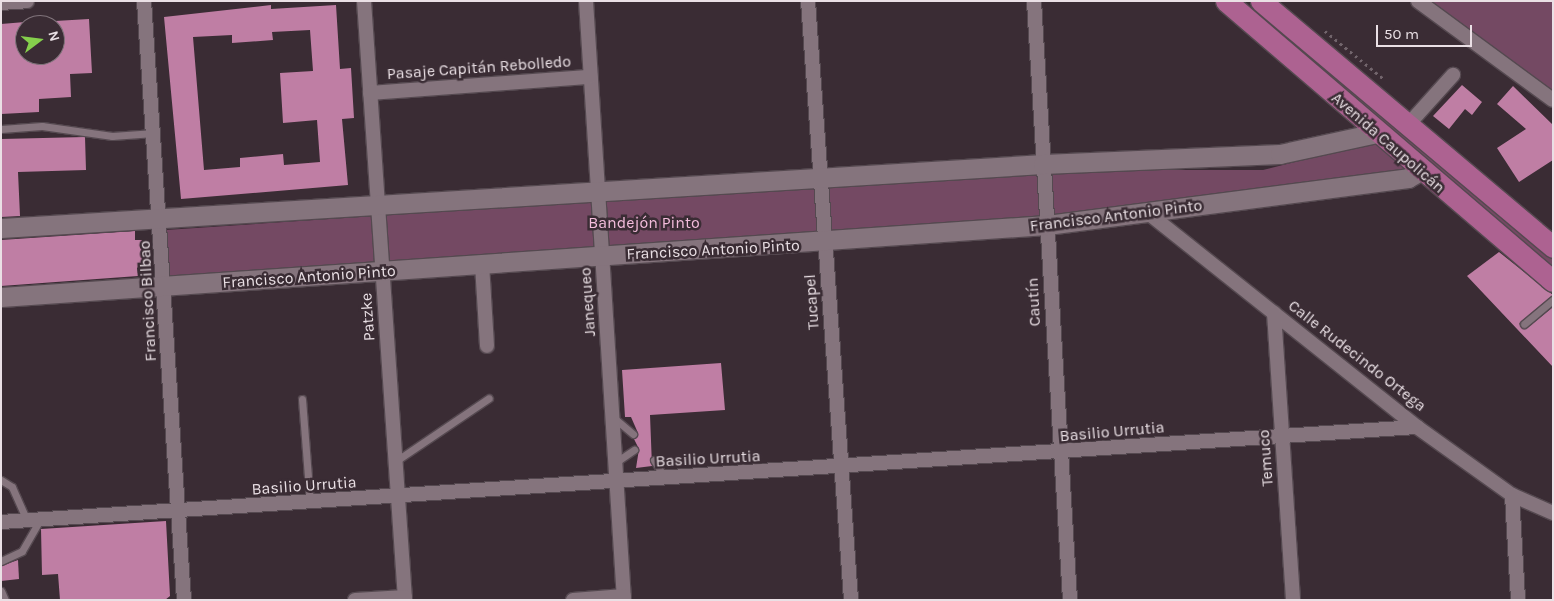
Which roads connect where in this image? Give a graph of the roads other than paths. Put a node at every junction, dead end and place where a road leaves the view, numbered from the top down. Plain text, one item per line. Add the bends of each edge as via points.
1 (27, 1) edge
2 (144, 1) edge
3 (364, 1) edge
4 (586, 1) edge
5 (808, 1) edge
6 (1034, 1) edge
7 (1226, 1) edge
8 (1261, 1) edge
9 (1418, 1) edge
10 (1, 3) edge
11 (1453, 75) dead end
12 (590, 77) junction
13 (370, 93) junction
14 (1553, 100) edge
15 (1, 129) edge
16 (1413, 131) junction
17 (154, 133) junction
18 (1376, 133) junction
19 (1043, 164) junction
20 (1420, 171) junction
21 (821, 178) junction
22 (598, 192) junction
23 (378, 203) junction
24 (1148, 213) junction
25 (161, 218) junction
26 (1047, 226) junction
27 (1, 228) edge
28 (826, 244) junction
29 (1553, 247) edge
30 (602, 256) junction
31 (482, 264) junction
32 (382, 271) junction
33 (1553, 281) edge
34 (165, 288) junction
35 (1, 297) edge
36 (1553, 300) edge
37 (1274, 313) junction
38 (1524, 324) dead end
39 (487, 346) dead end
40 (488, 398) dead end
41 (302, 399) dead end
42 (613, 418) junction
43 (1417, 427) junction
44 (633, 434) dead end
45 (1282, 436) junction
46 (634, 450) dead end
47 (1061, 454) junction
48 (654, 460) dead end
49 (396, 462) junction
50 (616, 462) junction
51 (841, 468) junction
52 (666, 479) junction
53 (1, 480) edge
54 (618, 482) junction
55 (1512, 495) junction
56 (398, 497) junction
57 (310, 503) junction
58 (177, 512) junction
59 (1553, 513) edge
60 (34, 520) junction
61 (1, 522) edge
62 (1, 561) edge
63 (1, 591) edge
64 (405, 598) edge
65 (624, 598) edge
66 (5, 600) edge
67 (184, 600) edge
68 (355, 600) edge
69 (573, 600) edge
70 (851, 600) edge
71 (1070, 600) edge
72 (1293, 600) edge
73 (1518, 600) edge

1 - 10 street
2 - 17 street, Francisco Bilbao
3 - 13 street, Patzke
4 - 12 street, Janequeo
5 - 21 street, Tucapel
6 - 19 street, Cautín
7 - 18 main road, Avenida Caupolicán
8 - 16 main road, Avenida Caupolicán
9 - 14 street
11 - 16 street
12 - 13 street, Pasaje Capitán Rebolledo
12 - 22 street, Janequeo
13 - 23 street, Patzke
15 - 17 lane via 42,126 112,136
16 - 18 main road
16 - 29 main road, Avenida Caupolicán
17 - 25 street, Francisco Bilbao
18 - 19 main road via 1280,154
18 - 20 main road, Avenida Caupolicán
19 - 21 main road
19 - 26 street, Cautín
20 - 24 main road, Francisco Antonio Pinto via 1408,178
20 - 33 main road, Avenida Caupolicán
21 - 22 main road
21 - 28 street, Tucapel
22 - 23 main road
22 - 30 street, Janequeo
23 - 25 main road
23 - 32 street, Patzke
24 - 26 main road, Francisco Antonio Pinto
24 - 37 street, Calle Rudecindo Ortega
25 - 27 main road
25 - 34 street, Francisco Bilbao
26 - 28 main road, Francisco Antonio Pinto
26 - 47 street, Cautín
28 - 30 main road, Francisco Antonio Pinto
28 - 51 street, Tucapel
30 - 31 main road, Francisco Antonio Pinto
30 - 42 street, Janequeo
31 - 32 main road, Francisco Antonio Pinto
31 - 39 street
32 - 34 main road, Francisco Antonio Pinto
32 - 49 street, Patzke
34 - 35 main road, Francisco Antonio Pinto
34 - 58 street, Francisco Bilbao
36 - 38 lane
37 - 43 street, Calle Rudecindo Ortega
37 - 45 street, Temuco
40 - 49 lane
41 - 57 lane
42 - 44 lane
42 - 50 street, Janequeo
43 - 45 street, Basilio Urrutia
43 - 55 street, Calle Rudecindo Ortega
45 - 47 street, Basilio Urrutia
45 - 72 street, Temuco
46 - 50 lane
47 - 51 street, Basilio Urrutia
47 - 71 street, Cautín
48 - 52 lane
49 - 56 street, Patzke
50 - 54 street, Janequeo
51 - 52 street, Basilio Urrutia
51 - 70 street, Tucapel
52 - 54 street, Basilio Urrutia
53 - 60 lane via 12,487
54 - 56 street, Basilio Urrutia
54 - 65 street, Janequeo
55 - 59 street, Calle Rudecindo Ortega
55 - 73 street
56 - 57 street, Basilio Urrutia
56 - 64 street, Patzke
57 - 58 street, Basilio Urrutia
58 - 60 street, Basilio Urrutia
58 - 67 street, Francisco Bilbao
60 - 61 street, Basilio Urrutia
60 - 62 lane via 22,551
63 - 66 lane
64 - 68 street
65 - 69 street

